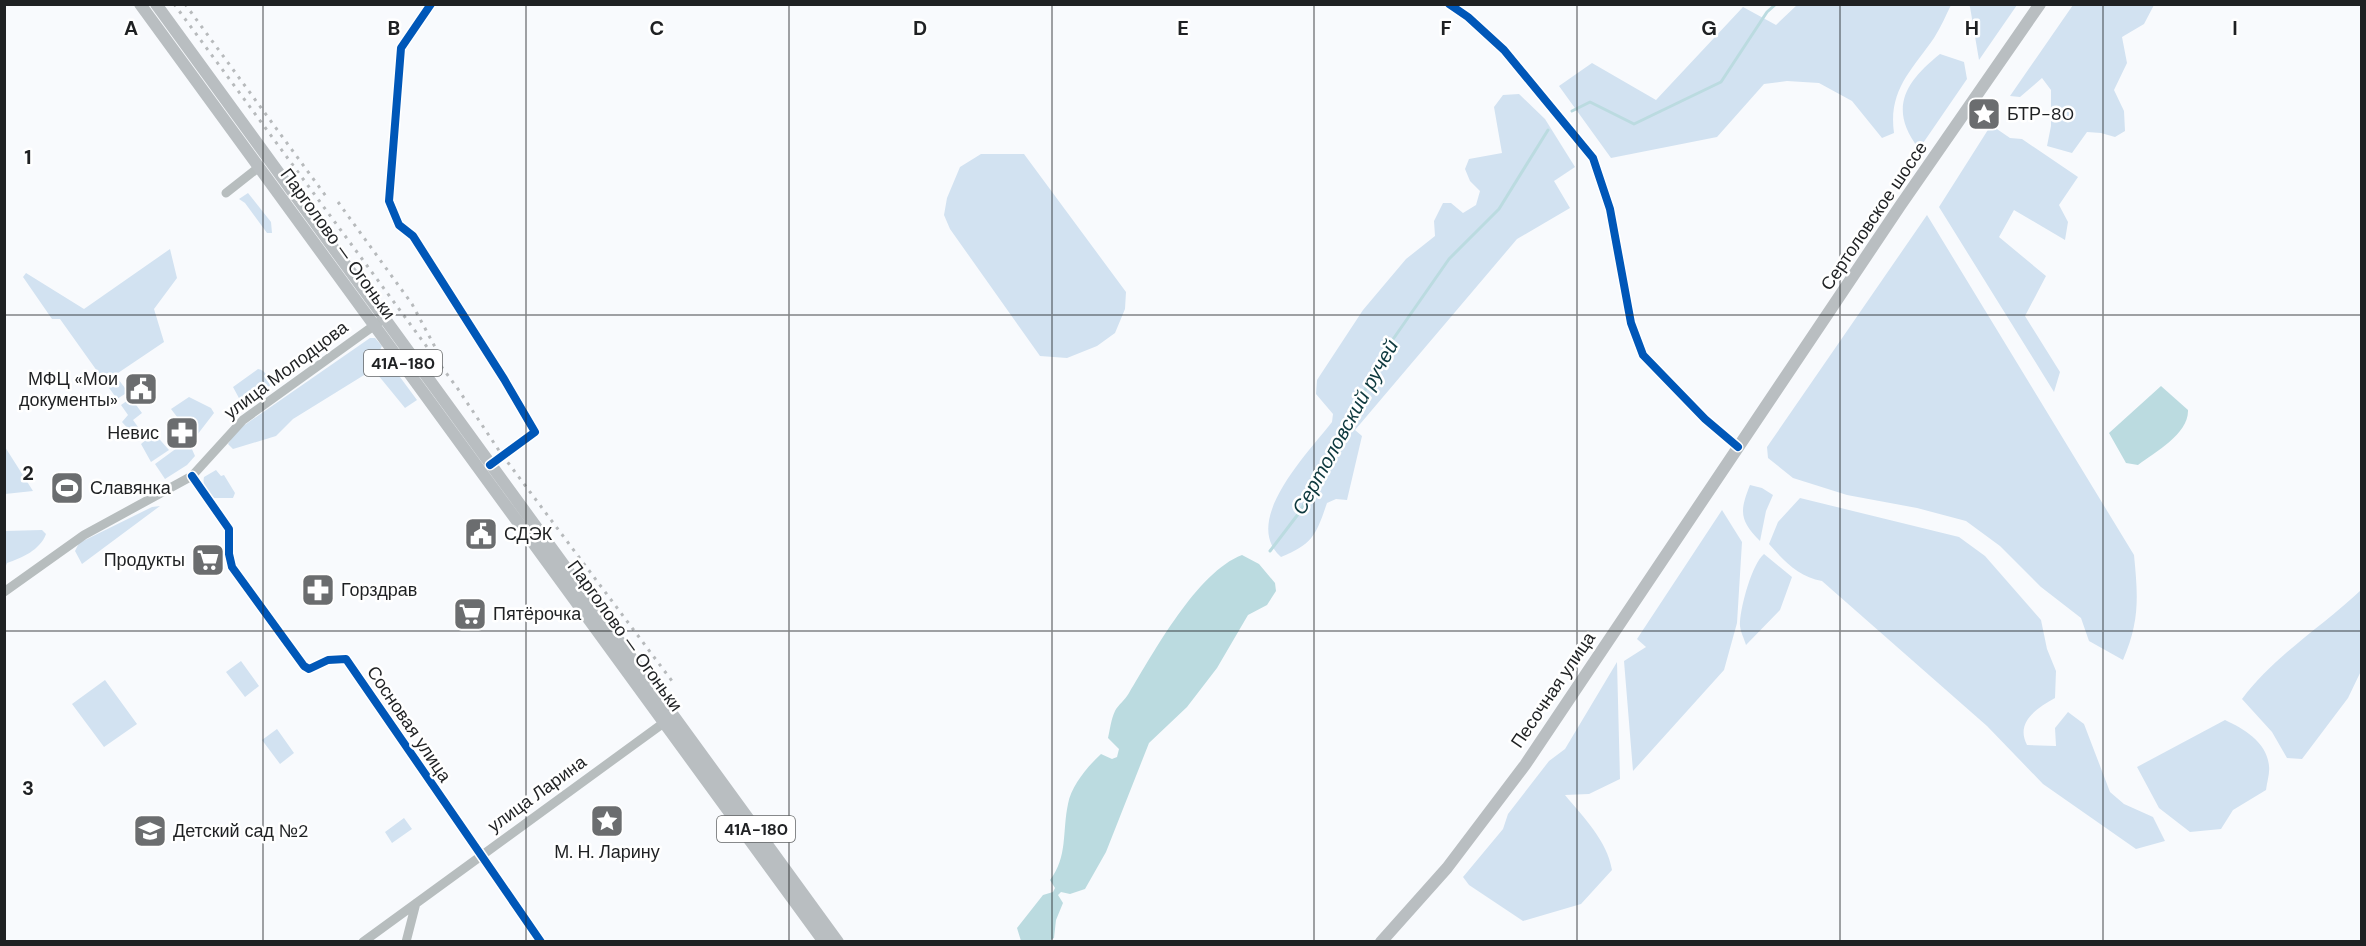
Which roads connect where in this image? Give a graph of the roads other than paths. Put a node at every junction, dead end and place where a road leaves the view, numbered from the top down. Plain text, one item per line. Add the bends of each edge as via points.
1 (140, 4) edge
2 (156, 4) edge
3 (431, 4) edge
4 (1449, 4) edge
5 (2040, 4) edge
6 (260, 168) junction
7 (226, 193) dead end
8 (379, 322) junction
9 (1738, 447) junction
10 (490, 465) junction
11 (192, 476) junction
12 (4, 592) edge
13 (669, 719) junction
14 (481, 855) junction
15 (416, 903) junction
16 (363, 942) edge
17 (406, 942) edge
18 (541, 942) edge
19 (824, 942) edge
20 (838, 942) edge
21 (1382, 942) edge

1 - 6 main road, Парголово — Огоньки / 41А-180
2 - 8 main road, Парголово — Огоньки / 41А-180
3 - 10 street via 401,48 389,201 399,225 413,236 535,432
4 - 9 street via 1504,50 1593,158 1610,209 1631,323 1643,355
5 - 9 main road, Сертоловское шоссе
6 - 7 street
6 - 8 main road, Парголово — Огоньки / 41А-180
8 - 10 main road, Парголово — Огоньки / 41А-180
8 - 11 street, улица Молодцова via 243,420
8 - 13 main road, Парголово — Огоньки / 41А-180
9 - 21 main road, Песочная улица via 1492,812
10 - 13 main road, Парголово — Огоньки / 41А-180
11 - 12 street, улица Молодцова via 84,535
11 - 14 street, Сосновая улица via 229,529 232,567 304,666 309,669 327,660 346,658
13 - 14 street, улица Ларина
13 - 19 main road, Парголово — Огоньки / 41А-180
13 - 20 main road, Парголово — Огоньки / 41А-180
14 - 15 street, улица Ларина
14 - 18 street, Сосновая улица
15 - 16 street, улица Ларина
15 - 17 street

